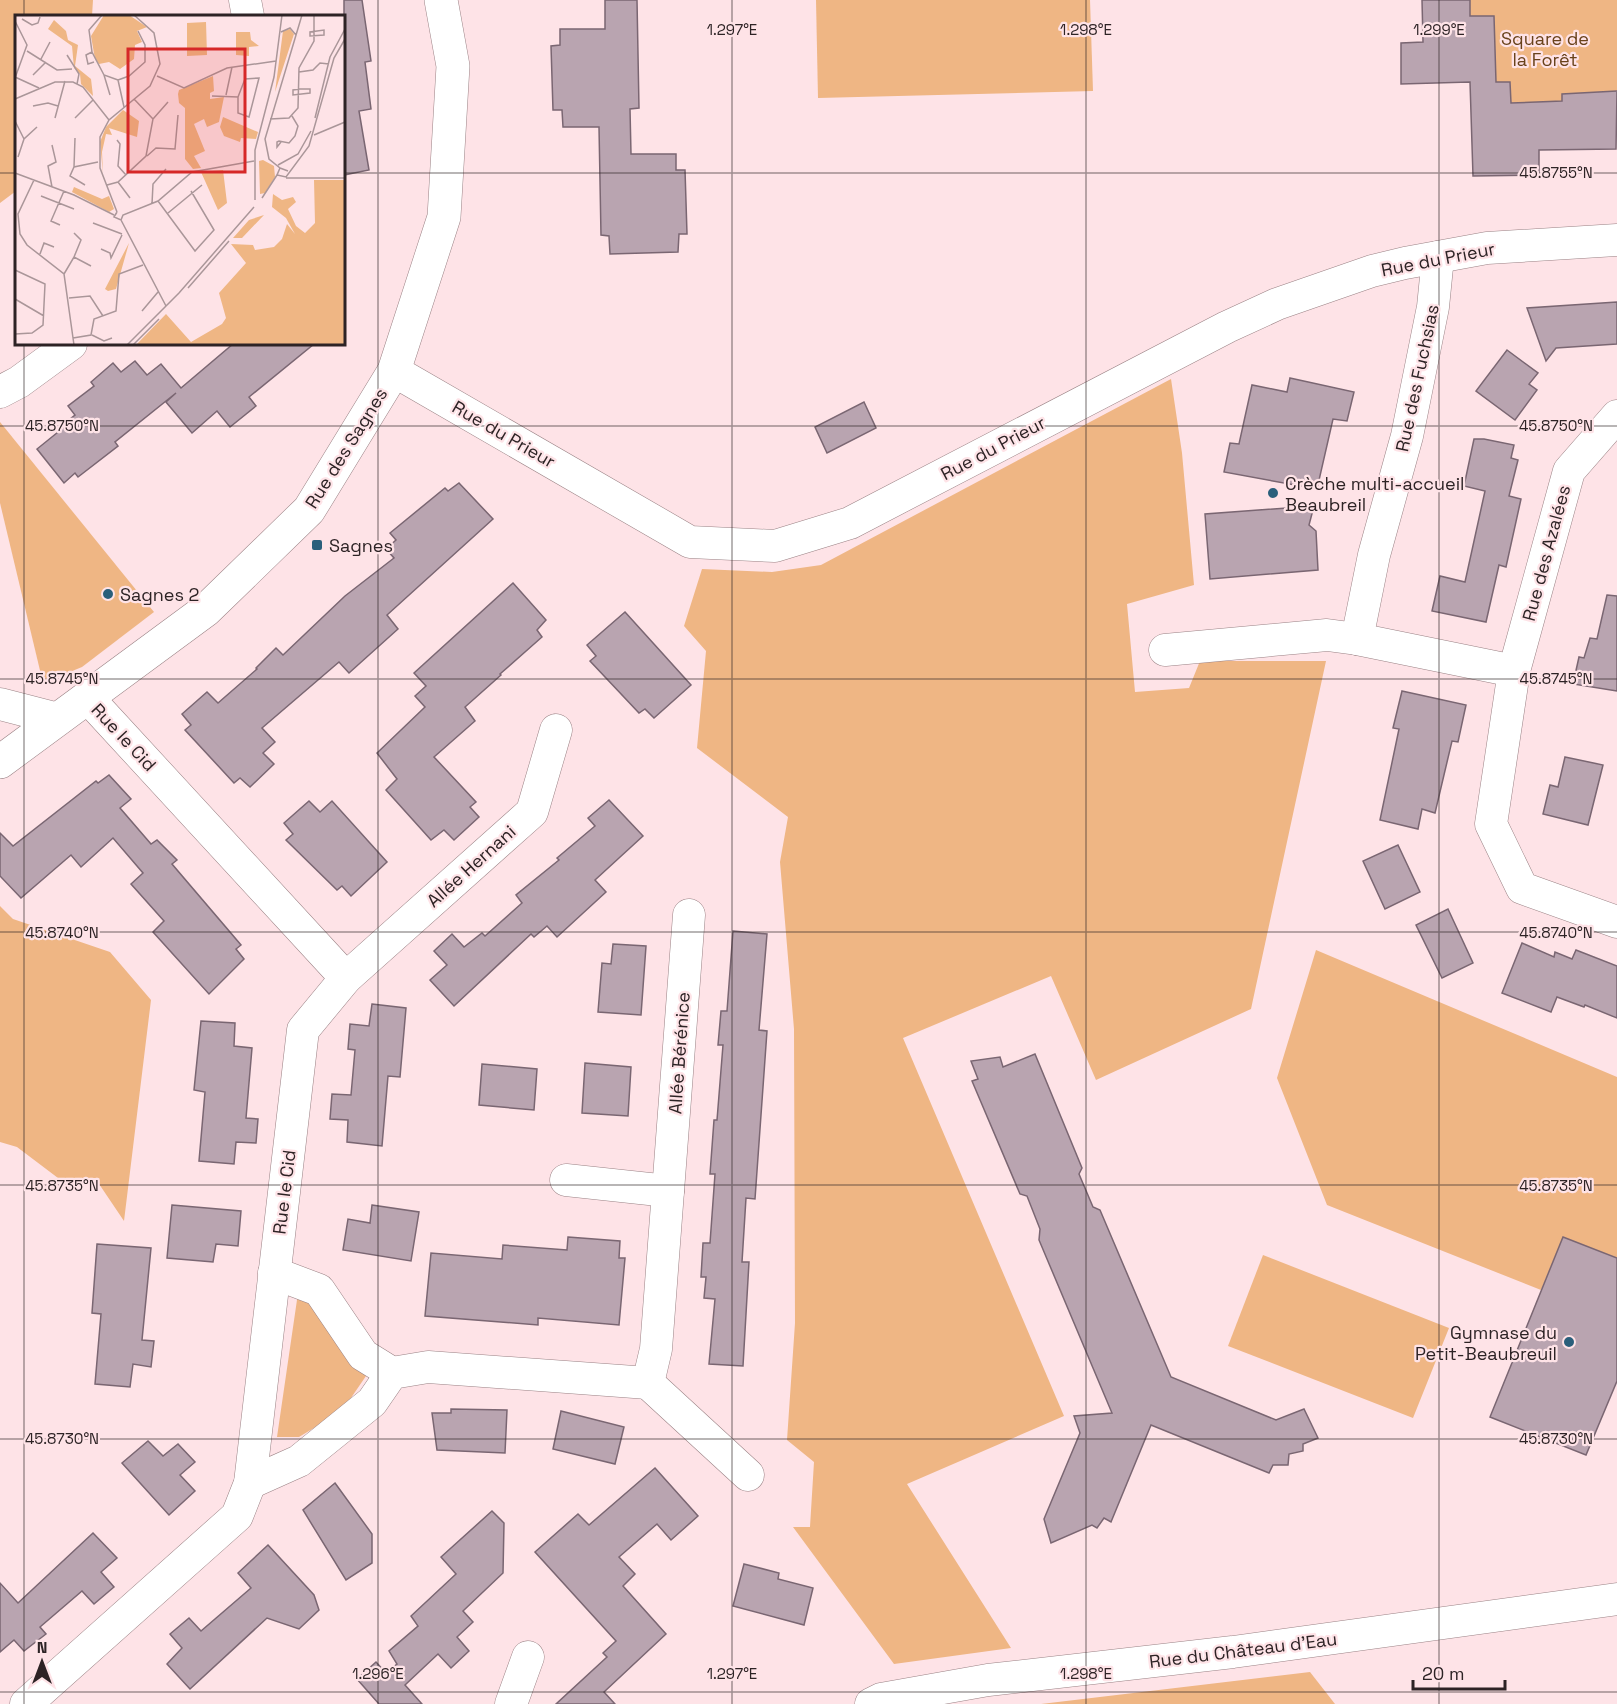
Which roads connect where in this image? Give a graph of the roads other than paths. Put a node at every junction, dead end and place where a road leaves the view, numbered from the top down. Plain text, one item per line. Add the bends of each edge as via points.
1 (245, 0) edge
2 (441, 0) edge
3 (248, 15) edge
4 (1617, 240) edge
5 (1438, 257) junction
6 (70, 345) edge
7 (394, 371) junction
8 (0, 392) edge
9 (1617, 416) edge
10 (1357, 639) junction
11 (1165, 650) dead end
12 (1514, 671) junction
13 (88, 698) junction
14 (0, 704) edge
15 (58, 719) junction
16 (556, 730) dead end
17 (0, 762) edge
18 (689, 915) dead end
19 (1617, 922) edge
20 (346, 978) junction
21 (566, 1180) dead end
22 (668, 1191) junction
23 (274, 1273) junction
24 (392, 1373) junction
25 (648, 1383) junction
26 (748, 1475) dead end
27 (250, 1483) junction
28 (1617, 1599) edge
29 (528, 1656) dead end
30 (26, 1704) edge
31 (511, 1704) edge
32 (871, 1704) edge

1 - 3 street
2 - 7 street, Rue des Sagnes via 453,66 444,217
4 - 5 street, Rue du Prieur via 1487,248
5 - 7 street, Rue du Prieur via 1372,271 1277,304 850,523 775,546 690,542
5 - 10 street, Rue des Fuchsias via 1433,307 1407,436 1374,555
6 - 8 street
7 - 13 street, Rue des Sagnes via 309,510 206,610
9 - 12 street, Rue des Azalées via 1569,471
10 - 11 street via 1327,636
10 - 12 street
12 - 19 street, Rue des Azalées via 1491,824 1521,888
13 - 15 street, Rue des Sagnes
13 - 20 street, Rue le Cid
14 - 15 street
15 - 17 street, Rue des Sagnes
16 - 20 street, Allée Hernani via 532,812
18 - 22 street, Allée Bérénice
20 - 23 street, Rue le Cid via 303,1030
21 - 22 street
22 - 25 street, Allée Bérénice via 656,1349
23 - 24 street via 319,1290 363,1355
23 - 27 street, Rue le Cid
24 - 25 street via 428,1367
24 - 27 street via 372,1402 299,1461
25 - 26 street
27 - 30 street, Rue le Cid via 237,1516
28 - 32 street, Rue du Château d'Eau via 1233,1652 988,1680
29 - 31 street

